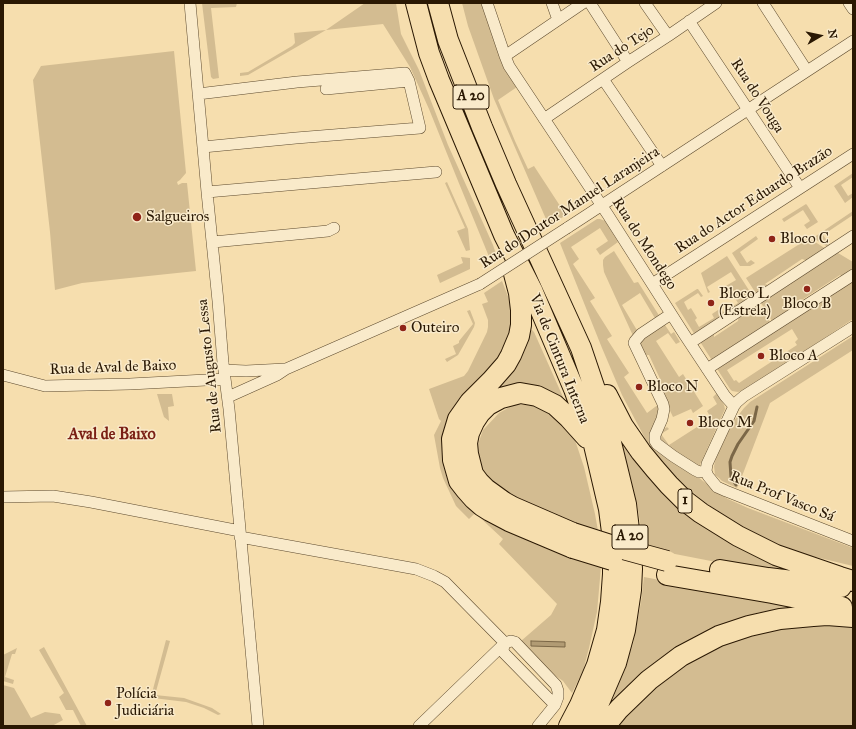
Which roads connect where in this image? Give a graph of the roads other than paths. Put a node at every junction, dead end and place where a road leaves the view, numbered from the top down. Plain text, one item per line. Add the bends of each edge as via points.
1 (190, 3) edge
2 (416, 3) edge
3 (438, 3) edge
4 (487, 3) edge
5 (552, 3) edge
6 (583, 3) edge
7 (590, 3) edge
8 (645, 3) edge
9 (716, 3) edge
10 (763, 3) edge
11 (849, 3) edge
12 (853, 9) edge
13 (558, 20) junction
14 (690, 21) junction
15 (668, 36) junction
16 (853, 41) edge
17 (505, 56) junction
18 (628, 62) junction
19 (807, 71) junction
20 (603, 79) junction
21 (409, 82) junction
22 (326, 89) dead end
23 (198, 94) junction
24 (748, 110) junction
25 (544, 119) junction
26 (203, 147) junction
27 (853, 154) edge
28 (662, 166) junction
29 (436, 172) dead end
30 (800, 188) junction
31 (207, 192) junction
32 (601, 205) junction
33 (334, 228) dead end
34 (504, 235) junction
35 (853, 236) edge
36 (213, 242) junction
37 (853, 275) edge
38 (652, 284) junction
39 (671, 314) junction
40 (853, 327) edge
41 (690, 343) junction
42 (581, 348) junction
43 (707, 368) junction
44 (286, 369) junction
45 (3, 375) edge
46 (224, 375) junction
47 (228, 397) junction
48 (734, 406) junction
49 (594, 445) junction
50 (706, 471) junction
51 (3, 497) edge
52 (240, 534) junction
53 (573, 540) junction
54 (853, 541) edge
55 (667, 568) junction
56 (853, 580) edge
57 (853, 588) edge
58 (853, 609) edge
59 (853, 617) edge
60 (504, 643) junction
61 (555, 705) junction
62 (258, 726) edge
63 (419, 726) edge
64 (538, 726) edge
65 (569, 726) edge
66 (588, 726) edge
67 (606, 726) edge

1 - 23 street, Rua de Augusto Lessa
2 - 34 highway, Via de Cintura Interna / A 20 via 429,54
3 - 42 highway, Via de Cintura Interna / A 20 via 448,40 482,127
4 - 17 street, Rua do Mondego
5 - 13 street
6 - 13 street
7 - 18 street
8 - 15 street
9 - 14 street, Rua do Tejo
10 - 19 street
11 - 12 street
13 - 17 street
14 - 15 street, Rua do Tejo
14 - 24 street, Rua do Vouga
15 - 18 street, Rua do Tejo
16 - 19 street, Rua do Doutor Manuel Laranjeira
17 - 25 street, Rua do Mondego
18 - 20 street, Rua do Tejo
19 - 24 street, Rua do Doutor Manuel Laranjeira
20 - 25 street, Rua do Tejo
20 - 28 street
21 - 22 street
21 - 23 street via 405,73
21 - 26 street via 420,128 322,133
23 - 26 street, Rua de Augusto Lessa
24 - 28 street, Rua do Doutor Manuel Laranjeira
24 - 30 street, Rua do Vouga
25 - 32 street, Rua do Mondego
26 - 31 street, Rua de Augusto Lessa
27 - 30 street, Rua do Actor Eduardo Brazão
28 - 32 street, Rua do Doutor Manuel Laranjeira
29 - 31 street
30 - 38 street, Rua do Actor Eduardo Brazão
31 - 36 street, Rua de Augusto Lessa
32 - 38 street, Rua do Mondego
32 - 44 street, Rua do Doutor Manuel Laranjeira, bridge via 480,284
33 - 36 street via 328,232
34 - 49 highway, Via de Cintura Interna / A 20 via 532,290 574,388
34 - 53 highway via 521,310 519,336 506,364 470,402 458,419 452,439 452,460 460,481 482,506 509,521
35 - 41 street
36 - 46 street, Rua de Augusto Lessa
37 - 43 street
38 - 39 street, Rua do Mondego
39 - 41 street, Rua do Mondego
39 - 50 street via 641,334 634,343 663,404 662,419 655,441 695,470
40 - 48 street via 744,396
41 - 43 street, Rua do Mondego
42 - 56 highway, 1 via 628,432 655,469 684,500 719,525 776,555
42 - 66 highway, Via de Cintura Interna / A 20 via 617,464 626,504 632,562 625,630 619,653
43 - 48 street, Rua do Mondego
44 - 46 street, Rua do Doutor Manuel Laranjeira
44 - 47 street, Rua do Doutor Manuel Laranjeira
45 - 46 street, Rua de Aval de Baixo via 45,386 130,384
46 - 47 street, Rua de Augusto Lessa
47 - 52 street, Rua de Augusto Lessa
48 - 50 street
49 - 53 highway via 555,405 531,394 510,395 488,405 469,432 468,454 473,474 479,482 504,502
49 - 65 highway, Via de Cintura Interna / A 20 via 609,508 613,540 611,602 608,630 597,665
50 - 54 street, Rua Prof Vasco Sá via 717,487
51 - 52 street via 53,496
52 - 60 street via 416,569 434,576 445,582
52 - 62 street, Rua de Augusto Lessa
53 - 55 highway, bridge via 628,565
55 - 57 highway
55 - 58 highway
59 - 67 highway via 826,615 780,619 719,636 681,656 649,680 619,709
60 - 61 street via 504,653
60 - 61 street via 515,642 556,685 558,697
60 - 63 street
61 - 64 street

